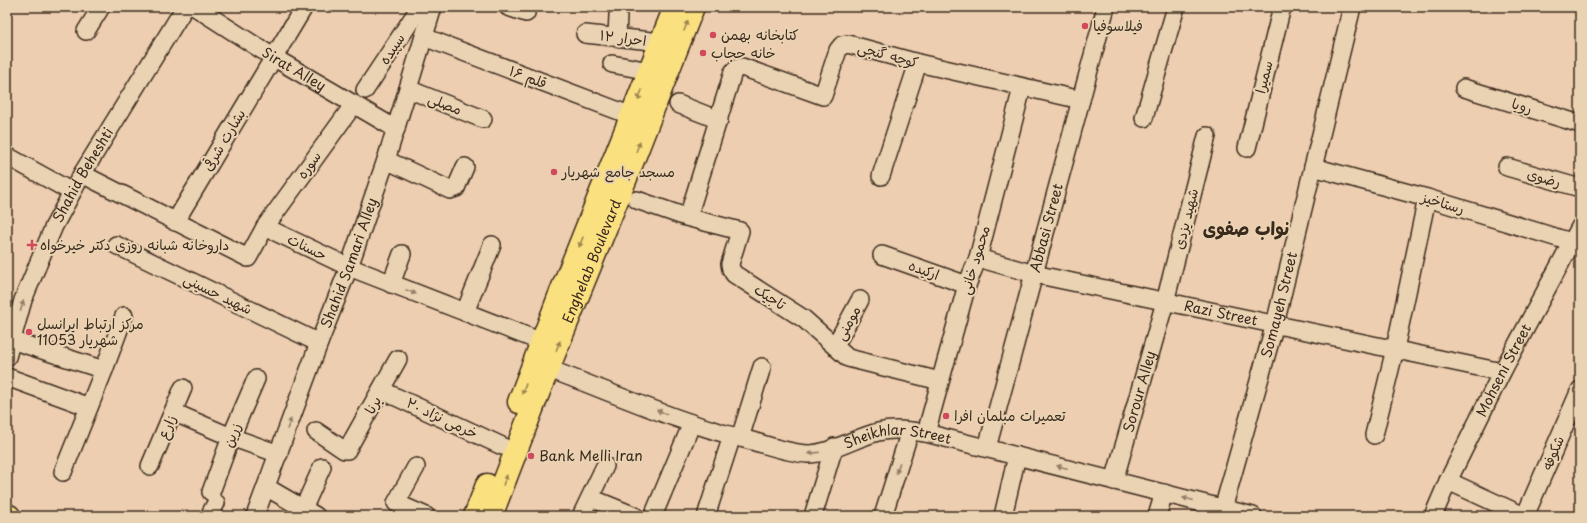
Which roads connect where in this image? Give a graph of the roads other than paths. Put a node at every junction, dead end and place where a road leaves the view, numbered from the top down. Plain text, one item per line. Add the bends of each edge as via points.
1 (102, 7) edge
2 (185, 7) edge
3 (195, 7) edge
4 (304, 7) edge
5 (420, 7) edge
6 (433, 7) edge
7 (508, 7) edge
8 (675, 7) edge
9 (693, 7) edge
10 (1106, 7) edge
11 (1282, 7) edge
12 (1352, 7) edge
13 (1173, 8) edge
14 (526, 13) dead end
15 (618, 15) dead end
16 (86, 31) dead end
17 (585, 34) dead end
18 (424, 37) junction
19 (617, 37) junction
20 (661, 42) junction
21 (273, 57) junction
22 (918, 63) junction
23 (612, 64) dead end
24 (650, 71) junction
25 (1022, 88) junction
26 (1464, 88) dead end
27 (408, 89) junction
28 (365, 90) dead end
29 (1081, 100) junction
30 (354, 104) junction
31 (678, 104) dead end
32 (632, 116) junction
33 (1144, 118) dead end
34 (483, 119) dead end
35 (719, 120) junction
36 (1580, 124) edge
37 (396, 129) junction
38 (1207, 136) dead end
39 (1247, 148) dead end
40 (7, 156) edge
41 (386, 160) junction
42 (465, 167) dead end
43 (1313, 167) junction
44 (1507, 167) dead end
45 (82, 174) junction
46 (881, 176) dead end
47 (1580, 188) edge
48 (72, 192) junction
49 (1427, 198) junction
50 (637, 200) dead end
51 (688, 217) junction
52 (175, 222) junction
53 (598, 223) junction
54 (265, 227) junction
55 (1577, 233) edge
56 (116, 245) dead end
57 (492, 245) dead end
58 (402, 254) dead end
59 (882, 255) dead end
60 (978, 258) junction
61 (349, 267) junction
62 (1034, 274) junction
63 (391, 284) junction
64 (967, 285) junction
65 (860, 300) dead end
66 (1165, 302) junction
67 (465, 312) junction
68 (124, 316) dead end
69 (1274, 324) junction
70 (11, 340) junction
71 (542, 342) junction
72 (319, 343) junction
73 (835, 346) junction
74 (1395, 349) junction
75 (7, 357) edge
76 (398, 359) dead end
77 (549, 368) junction
78 (762, 368) dead end
79 (104, 370) junction
80 (1502, 372) junction
81 (7, 377) edge
82 (256, 379) dead end
83 (940, 381) junction
84 (183, 388) dead end
85 (381, 390) junction
86 (1580, 390) edge
87 (89, 407) junction
88 (173, 412) junction
89 (692, 423) junction
90 (316, 431) dead end
91 (918, 432) junction
92 (1374, 435) dead end
93 (231, 437) junction
94 (736, 437) junction
95 (502, 446) junction
96 (834, 447) junction
97 (987, 448) junction
98 (278, 454) junction
99 (1017, 456) junction
100 (150, 466) dead end
101 (605, 466) dead end
102 (322, 467) dead end
103 (416, 467) dead end
104 (63, 472) dead end
105 (1114, 481) junction
106 (1448, 481) junction
107 (266, 487) junction
108 (1164, 493) junction
109 (590, 498) junction
110 (212, 504) edge
111 (1224, 512) edge
112 (707, 513) dead end
113 (307, 514) edge
114 (256, 516) edge
115 (426, 516) edge
116 (475, 516) edge
117 (492, 516) edge
118 (581, 516) edge
119 (635, 516) edge
120 (653, 516) edge
121 (813, 516) edge
122 (883, 516) edge
123 (1003, 516) edge
124 (1157, 516) edge
125 (1253, 516) edge
126 (1433, 516) edge
127 (1525, 516) edge

1 - 16 street
2 - 45 street, Shahid Beheshti
3 - 21 street, Sirat Alley
4 - 21 street, بشارت شرقی
5 - 28 street, سپیده
6 - 18 street, Shahid Samari Alley
7 - 14 street
8 - 20 main road, Enghelab Boulevard
53 -> 9 main road, Enghelab Boulevard
10 - 29 street, Abbasi Street
11 - 39 street, سمیرا
12 - 43 street, Somayeh Street
13 - 33 street
15 - 19 street
17 - 19 street, احرار ۱۲
18 - 27 street, Shahid Samari Alley
18 - 32 street, قلم ۱۶
19 - 20 street, احرار ۱۲
20 - 24 main road, Enghelab Boulevard
21 - 30 street, Sirat Alley
21 - 52 street, بشارت شرقی
22 - 25 street, کوچه گنجی
22 - 35 street, کوچه گنجی via 848,44 842,45 838,50 823,96 742,67 737,68 733,72
22 - 46 street
23 - 24 street
24 -> 32 main road, Enghelab Boulevard
25 - 29 street, کوچه گنجی
25 - 60 street, محمود خانی
26 - 36 street, رویا
27 - 34 street, مصلی
27 - 37 street, Shahid Samari Alley
29 - 62 street, Abbasi Street
30 - 37 street, Sirat Alley
30 - 54 street, سوره
31 - 35 street
32 - 53 main road, Enghelab Boulevard
35 - 51 street, کوچه گنجی
37 - 41 street, Shahid Samari Alley
38 - 66 street, شهید یزدی
40 - 48 street
41 - 42 street via 450,190 456,188
41 - 61 street, Shahid Samari Alley
43 - 49 street, رستاخیز
43 - 69 street, Somayeh Street
44 - 47 street, رضوی
45 - 48 street, Shahid Beheshti
45 - 52 street
70 -> 48 street, Shahid Beheshti via 37,264
49 - 55 street, رستاخیز
49 - 74 street
50 - 51 street, تاجیک
51 - 73 street, تاجیک via 740,231 730,264 734,274 791,310
52 - 54 street, سوره via 248,258
53 -> 71 main road, Enghelab Boulevard
77 -> 53 main road, Enghelab Boulevard
54 - 61 street, حسنات
55 - 80 street, Mohseni Street
56 - 72 street, شهید حسینی
57 - 67 street
58 - 63 street
59 - 64 street, ارکیده
60 - 62 street, Razi Street
60 - 64 street, محمود خانی
61 - 63 street, حسنات
61 - 72 street, Shahid Samari Alley
62 - 66 street, Razi Street
62 - 97 street, Abbasi Street
63 -> 67 street, حسنات
64 - 83 street, محمود خانی
65 - 73 street, مومنی
66 - 69 street, Razi Street
66 - 105 street, Sorour Alley
67 - 71 street, حسنات
68 - 79 street
69 - 74 street, Razi Street
69 - 111 street, Somayeh Street
70 - 75 street, Shahid Beheshti
70 - 79 street
71 -> 95 main road, Enghelab Boulevard
98 -> 72 street, Shahid Samari Alley
73 - 83 street, تاجیک via 848,358
74 - 80 street, Razi Street
74 - 92 street
76 - 85 street, برنا
89 -> 77 street, Sheikhlar Street
117 -> 77 main road, Enghelab Boulevard
78 - 94 street
79 - 87 street
80 - 106 street, Mohseni Street
81 - 87 street
82 - 93 street, زرین
83 - 91 street, محمود خانی
84 - 88 street, زارع
85 - 90 street, برنا via 347,450
85 - 95 street, خرمی نژاد ۲۰
86 - 127 street, شکوفه
87 - 104 street
88 - 93 street
88 - 100 street, زارع
89 - 94 street, Sheikhlar Street
89 - 120 street
91 - 96 street, Sheikhlar Street via 893,429
91 - 97 street, Sheikhlar Street
91 -> 122 street, محمود خانی
93 - 98 street
93 - 110 street, زرین
96 -> 94 street, Sheikhlar Street via 809,454
94 - 112 street
95 - 116 main road, Enghelab Boulevard
96 - 121 street
97 - 99 street, Sheikhlar Street
98 - 107 street, Shahid Samari Alley
105 -> 99 street, Sheikhlar Street
99 - 123 street
101 - 109 street
102 - 113 street
103 - 115 street via 396,503
105 - 108 street, Sheikhlar Street
106 - 126 street, Mohseni Street
106 - 127 street
107 - 113 street
107 - 114 street, Shahid Samari Alley
111 -> 108 street, Sheikhlar Street
108 - 124 street
109 - 118 street
109 - 119 street
111 - 125 street, Sheikhlar Street

